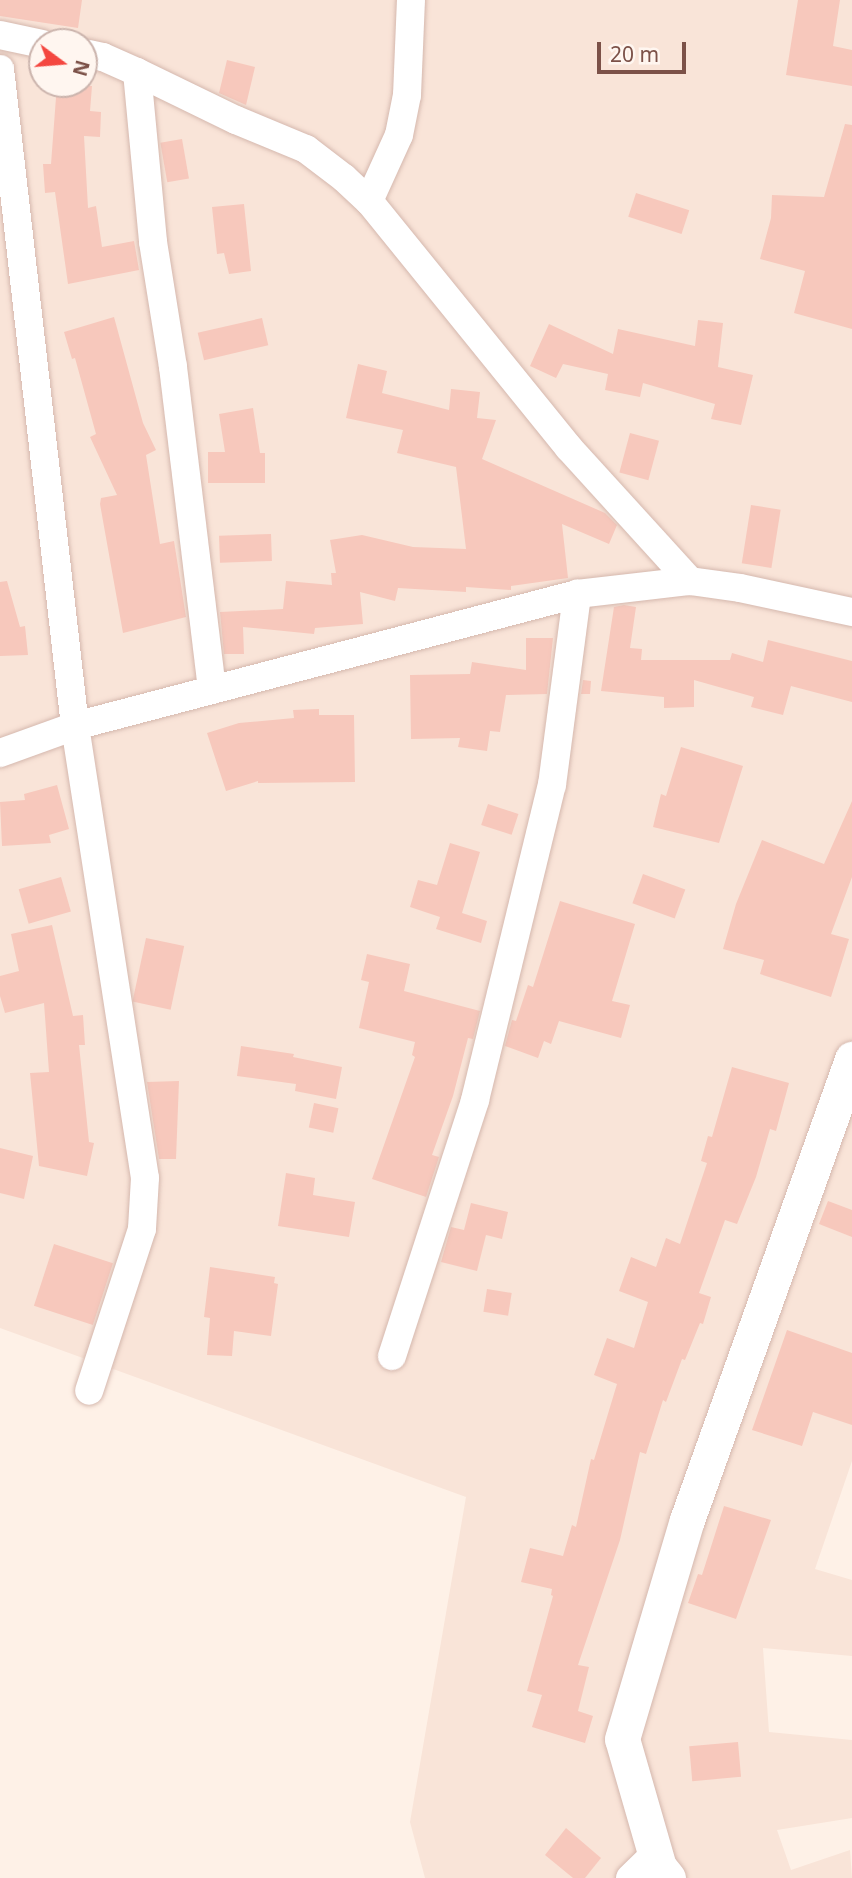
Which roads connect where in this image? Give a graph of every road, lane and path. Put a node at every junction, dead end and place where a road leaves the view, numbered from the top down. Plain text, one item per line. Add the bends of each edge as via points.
1 (411, 0) edge
2 (0, 35) edge
3 (28, 41) edge
4 (98, 56) edge
5 (0, 69) edge
6 (137, 72) junction
7 (369, 201) junction
8 (690, 581) junction
9 (577, 594) junction
10 (852, 612) edge
11 (212, 690) junction
12 (75, 726) junction
13 (0, 753) edge
14 (852, 1059) edge
15 (392, 1356) dead end
16 (89, 1391) dead end
17 (662, 1866) edge
18 (631, 1878) edge

1 - 7 street via 407,95 399,135
2 - 3 street
4 - 6 street
5 - 12 street
6 - 7 street via 306,149
6 - 11 street via 153,242 173,367
7 - 8 street via 569,448
8 - 9 street
8 - 10 street via 740,587
9 - 11 street
9 - 15 street via 549,798 475,1100
11 - 12 street
12 - 13 street
12 - 16 street via 145,1178 142,1230
14 - 17 street via 687,1520 622,1739
17 - 18 street

